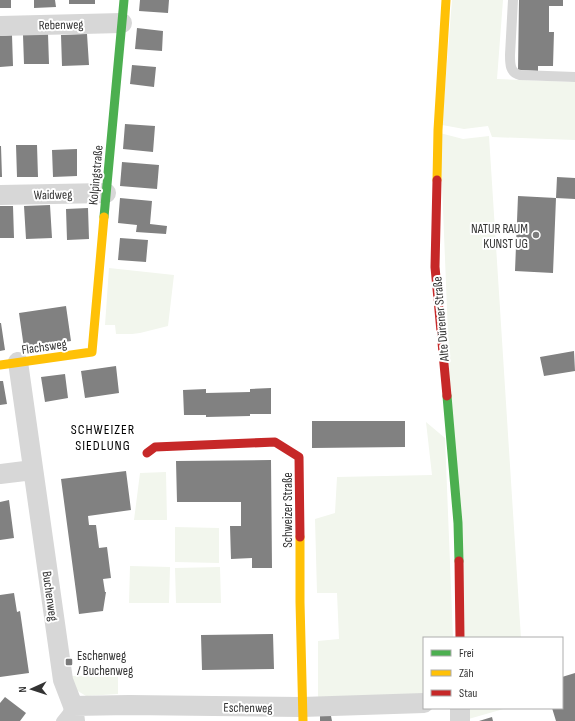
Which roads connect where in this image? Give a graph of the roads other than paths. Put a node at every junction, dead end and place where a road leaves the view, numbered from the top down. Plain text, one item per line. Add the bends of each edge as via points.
1 (124, 0) edge
2 (446, 0) edge
3 (513, 0) edge
4 (122, 23) junction
5 (0, 26) edge
6 (575, 77) edge
7 (106, 193) junction
8 (0, 194) edge
9 (92, 352) joint
10 (9, 364) edge
11 (148, 453) dead end
12 (33, 470) junction
13 (0, 474) edge
14 (460, 637) edge
15 (423, 703) edge
16 (460, 709) edge
17 (302, 714) edge
18 (70, 716) edge
19 (460, 721) edge

1 - 4 street, Kolpingstraße
2 - 14 street, Alte Dürener Straße via 438,130 435,267 458,523
3 - 6 lane via 510,55 512,70 517,75
4 - 5 street, Rebenweg
4 - 7 street, Kolpingstraße
7 - 8 street, Waidweg
7 - 9 street, Kolpingstraße
9 - 10 street, Flachsweg
10 - 12 street, Buchenweg
11 - 17 street, Schweizer Straße via 155,447 276,442 299,457
12 - 13 street
12 - 18 street, Buchenweg
15 - 17 street, Eschenweg
16 - 19 street
17 - 18 street, Eschenweg via 136,706

